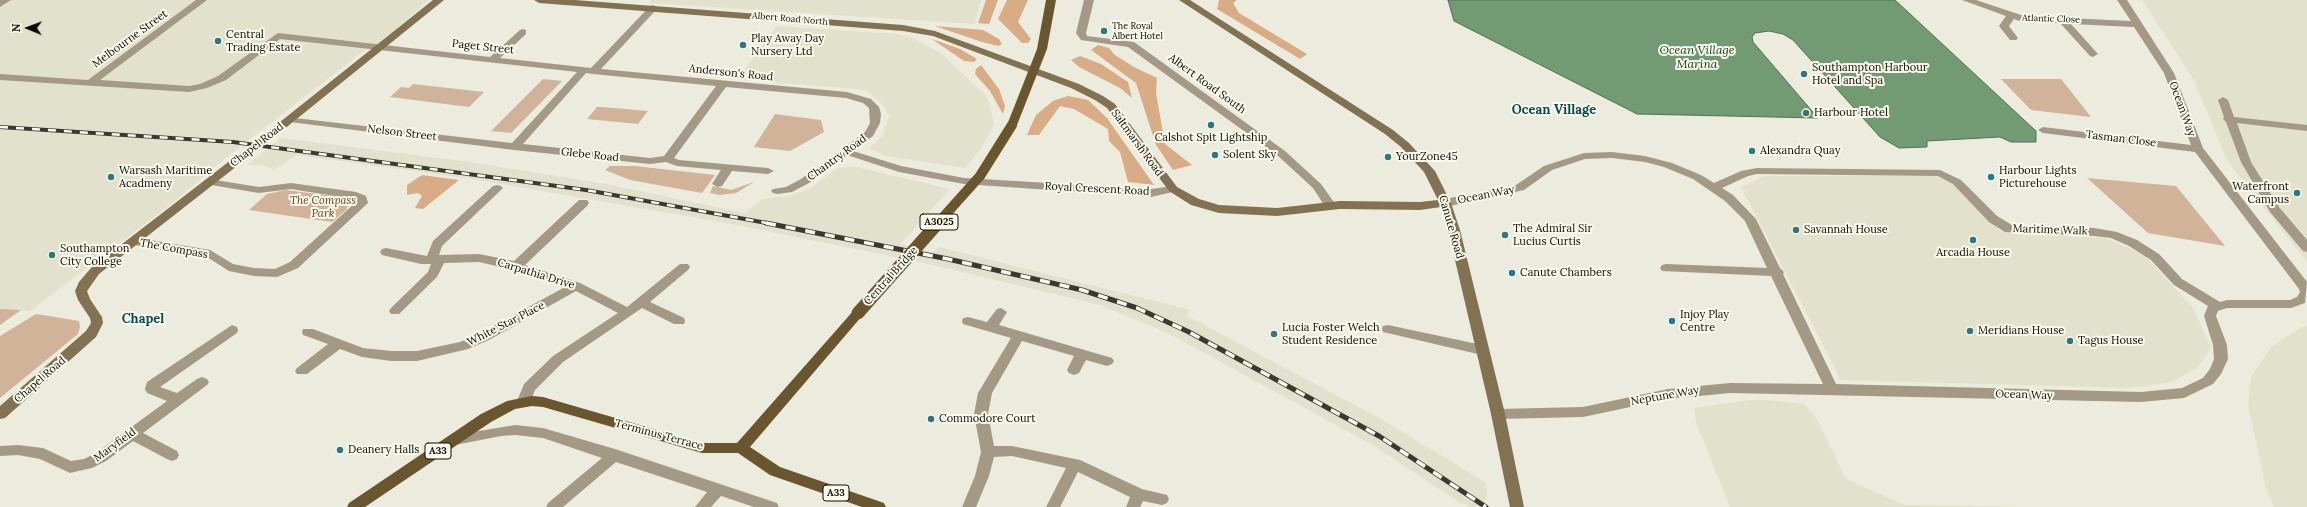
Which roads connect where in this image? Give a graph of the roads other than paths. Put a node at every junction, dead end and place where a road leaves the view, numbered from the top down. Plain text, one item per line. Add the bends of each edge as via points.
1 (6, 0) edge
2 (202, 0) edge
3 (439, 0) edge
4 (539, 0) edge
5 (660, 0) edge
6 (1051, 0) edge
7 (1089, 0) edge
8 (1967, 0) edge
9 (2122, 0) edge
10 (1188, 1) edge
11 (0, 4) edge
12 (654, 8) junction
13 (2011, 16) junction
14 (2062, 20) junction
15 (2138, 24) junction
16 (523, 32) dead end
17 (278, 36) joint
18 (2013, 38) dead end
19 (380, 48) junction
20 (2094, 54) dead end
21 (492, 60) junction
22 (588, 71) junction
23 (1033, 72) junction
24 (0, 77) edge
25 (91, 82) junction
26 (723, 83) junction
27 (2223, 100) dead end
28 (874, 107) joint
29 (290, 119) junction
30 (2228, 119) junction
31 (2307, 128) edge
32 (2043, 130) dead end
33 (514, 146) junction
34 (2198, 149) junction
35 (844, 151) junction
36 (667, 159) junction
37 (729, 168) junction
38 (768, 171) dead end
39 (209, 182) junction
40 (718, 184) dead end
41 (1715, 187) junction
42 (497, 188) dead end
43 (1173, 190) junction
44 (777, 191) dead end
45 (583, 203) dead end
46 (1445, 203) junction
47 (1330, 205) junction
48 (132, 241) junction
49 (2307, 248) edge
50 (386, 252) dead end
51 (435, 260) junction
52 (516, 266) junction
53 (684, 267) dead end
54 (1666, 268) dead end
55 (1778, 272) junction
56 (576, 286) junction
57 (641, 303) junction
58 (2218, 306) junction
59 (394, 311) dead end
60 (1001, 312) dead end
61 (628, 313) junction
62 (678, 321) dead end
63 (968, 322) dead end
64 (990, 328) junction
65 (1388, 329) dead end
66 (232, 330) dead end
67 (308, 332) dead end
68 (1018, 337) junction
69 (338, 344) junction
70 (1482, 350) junction
71 (1082, 354) junction
72 (1107, 361) dead end
73 (1074, 370) dead end
74 (302, 371) dead end
75 (202, 382) dead end
76 (1832, 389) junction
77 (177, 399) junction
78 (524, 401) junction
79 (0, 414) edge
80 (1498, 414) junction
81 (131, 433) junction
82 (454, 440) junction
83 (741, 448) junction
84 (0, 451) edge
85 (988, 452) junction
86 (172, 455) dead end
87 (614, 455) junction
88 (1075, 464) junction
89 (718, 490) junction
90 (1162, 499) dead end
91 (1136, 501) edge
92 (354, 507) edge
93 (553, 507) edge
94 (702, 507) edge
95 (772, 507) edge
96 (879, 507) edge
97 (969, 507) edge
98 (1053, 507) edge
99 (1517, 507) edge

1 - 11 street
2 - 25 street, Melbourne Street
3 - 19 main road, Chapel Road
4 - 12 main road, Albert Road North
5 - 12 main road
6 - 23 main road, A3025 via 1043,45
7 - 47 street, Albert Road South via 1081,33 1084,38 1131,44 1281,152 1317,186
8 - 13 street, Atlantic Close
9 - 15 street, Ocean Way
10 - 46 main road, Canute Road via 1389,132 1429,171
12 - 22 street
12 - 23 main road, Albert Road North via 919,30
13 - 14 street, Atlantic Close via 2023,19
13 - 18 street via 2004,26
14 - 15 street, Atlantic Close via 2074,17
14 - 20 street
15 - 34 street, Ocean Way via 2169,73
16 - 21 street
17 - 19 street, Paget Street
17 - 25 street, Melbourne Street via 233,71 203,86 178,90
19 - 21 street, Paget Street
19 - 29 main road, Chapel Road
21 - 22 street, Paget Street
22 - 26 street, Anderson's Road
22 - 33 street
23 - 43 main road, Saltmarsh Road via 1088,92 1111,106
23 - 83 main road, Central Bridge / A3025, bridge via 1012,125 980,176
24 - 25 street, Melbourne Street
26 - 28 street, Anderson's Road via 847,95 867,101
26 - 36 street
27 - 30 street
28 - 35 street, Chantry Road via 875,123 869,134
29 - 33 street, Nelson Street
29 - 39 main road, Chapel Road
30 - 31 street
30 - 49 street via 2246,162 2274,209
32 - 34 street, Tasman Close
33 - 36 street, Glebe Road via 650,161
34 - 58 street, Ocean Way via 2302,282 2306,292 2301,300 2291,304
35 - 43 street, Royal Crescent Road via 899,168 964,181 1151,193
35 - 44 street, Chantry Road via 805,181 788,190
36 - 37 street, Glebe Road via 677,163
37 - 38 street, Glebe Road
37 - 40 street
39 - 48 main road, Chapel Road
39 - 48 street, The Compass via 259,190 291,186 356,196 362,199 362,203 294,264 277,272 254,272 229,267 210,254
41 - 46 street, Ocean Way via 1688,173 1657,162 1623,156 1592,156 1552,166 1520,188
41 - 55 street, Ocean Way via 1750,219
41 - 58 street, Maritime Walk via 1750,171 1940,173 1957,182 1993,219 2006,228 2101,233 2134,242 2155,257 2178,282
42 - 51 street via 437,244
43 - 47 main road via 1195,202 1219,209 1277,212
45 - 52 street
46 - 47 main road via 1420,206
46 - 70 main road, Canute Road
48 - 79 main road, Chapel Road via 95,271 83,285 82,295 97,323 91,334
50 - 51 street, Carpathia Drive via 412,259
51 - 52 street, Carpathia Drive via 479,258
51 - 59 street via 433,274
52 - 56 street, Carpathia Drive
53 - 57 street
54 - 55 street
55 - 76 street, Ocean Way
56 - 61 street, Carpathia Drive
56 - 69 street, White Star Place via 484,338 438,352 417,356 391,356 362,352
57 - 61 street
57 - 62 street
58 - 76 street, Ocean Way via 2213,308 2210,316 2221,352 2216,371 2208,381 2184,393 2159,397 2127,397
60 - 64 street
61 - 78 street via 558,359 530,388
63 - 64 street
64 - 68 street
65 - 70 street
66 - 77 street via 152,385 152,389
67 - 69 street, White Star Place
68 - 71 street
68 - 85 street via 989,382 982,403 982,424
69 - 74 street
70 - 80 main road, Canute Road
71 - 72 street
71 - 73 street
75 - 77 street, Maryfield
76 - 80 street, Neptune Way via 1762,387 1705,390 1647,398 1589,411
77 - 81 street, Maryfield
78 - 82 main road, A33 via 500,410
78 - 83 main road, Terminus Terrace / A33 via 543,402 702,448
80 - 99 main road, Canute Road
81 - 84 street, Maryfield via 95,461 75,467 65,466 43,454 18,450
81 - 86 street
82 - 87 street via 489,432 515,430 543,433
82 - 92 main road, A33
83 - 96 main road, A33 via 775,471
85 - 88 street via 1012,450
85 - 97 street via 982,476
87 - 89 street
87 - 93 street
88 - 91 street
88 - 98 street
89 - 94 street
89 - 95 street
90 - 91 street

